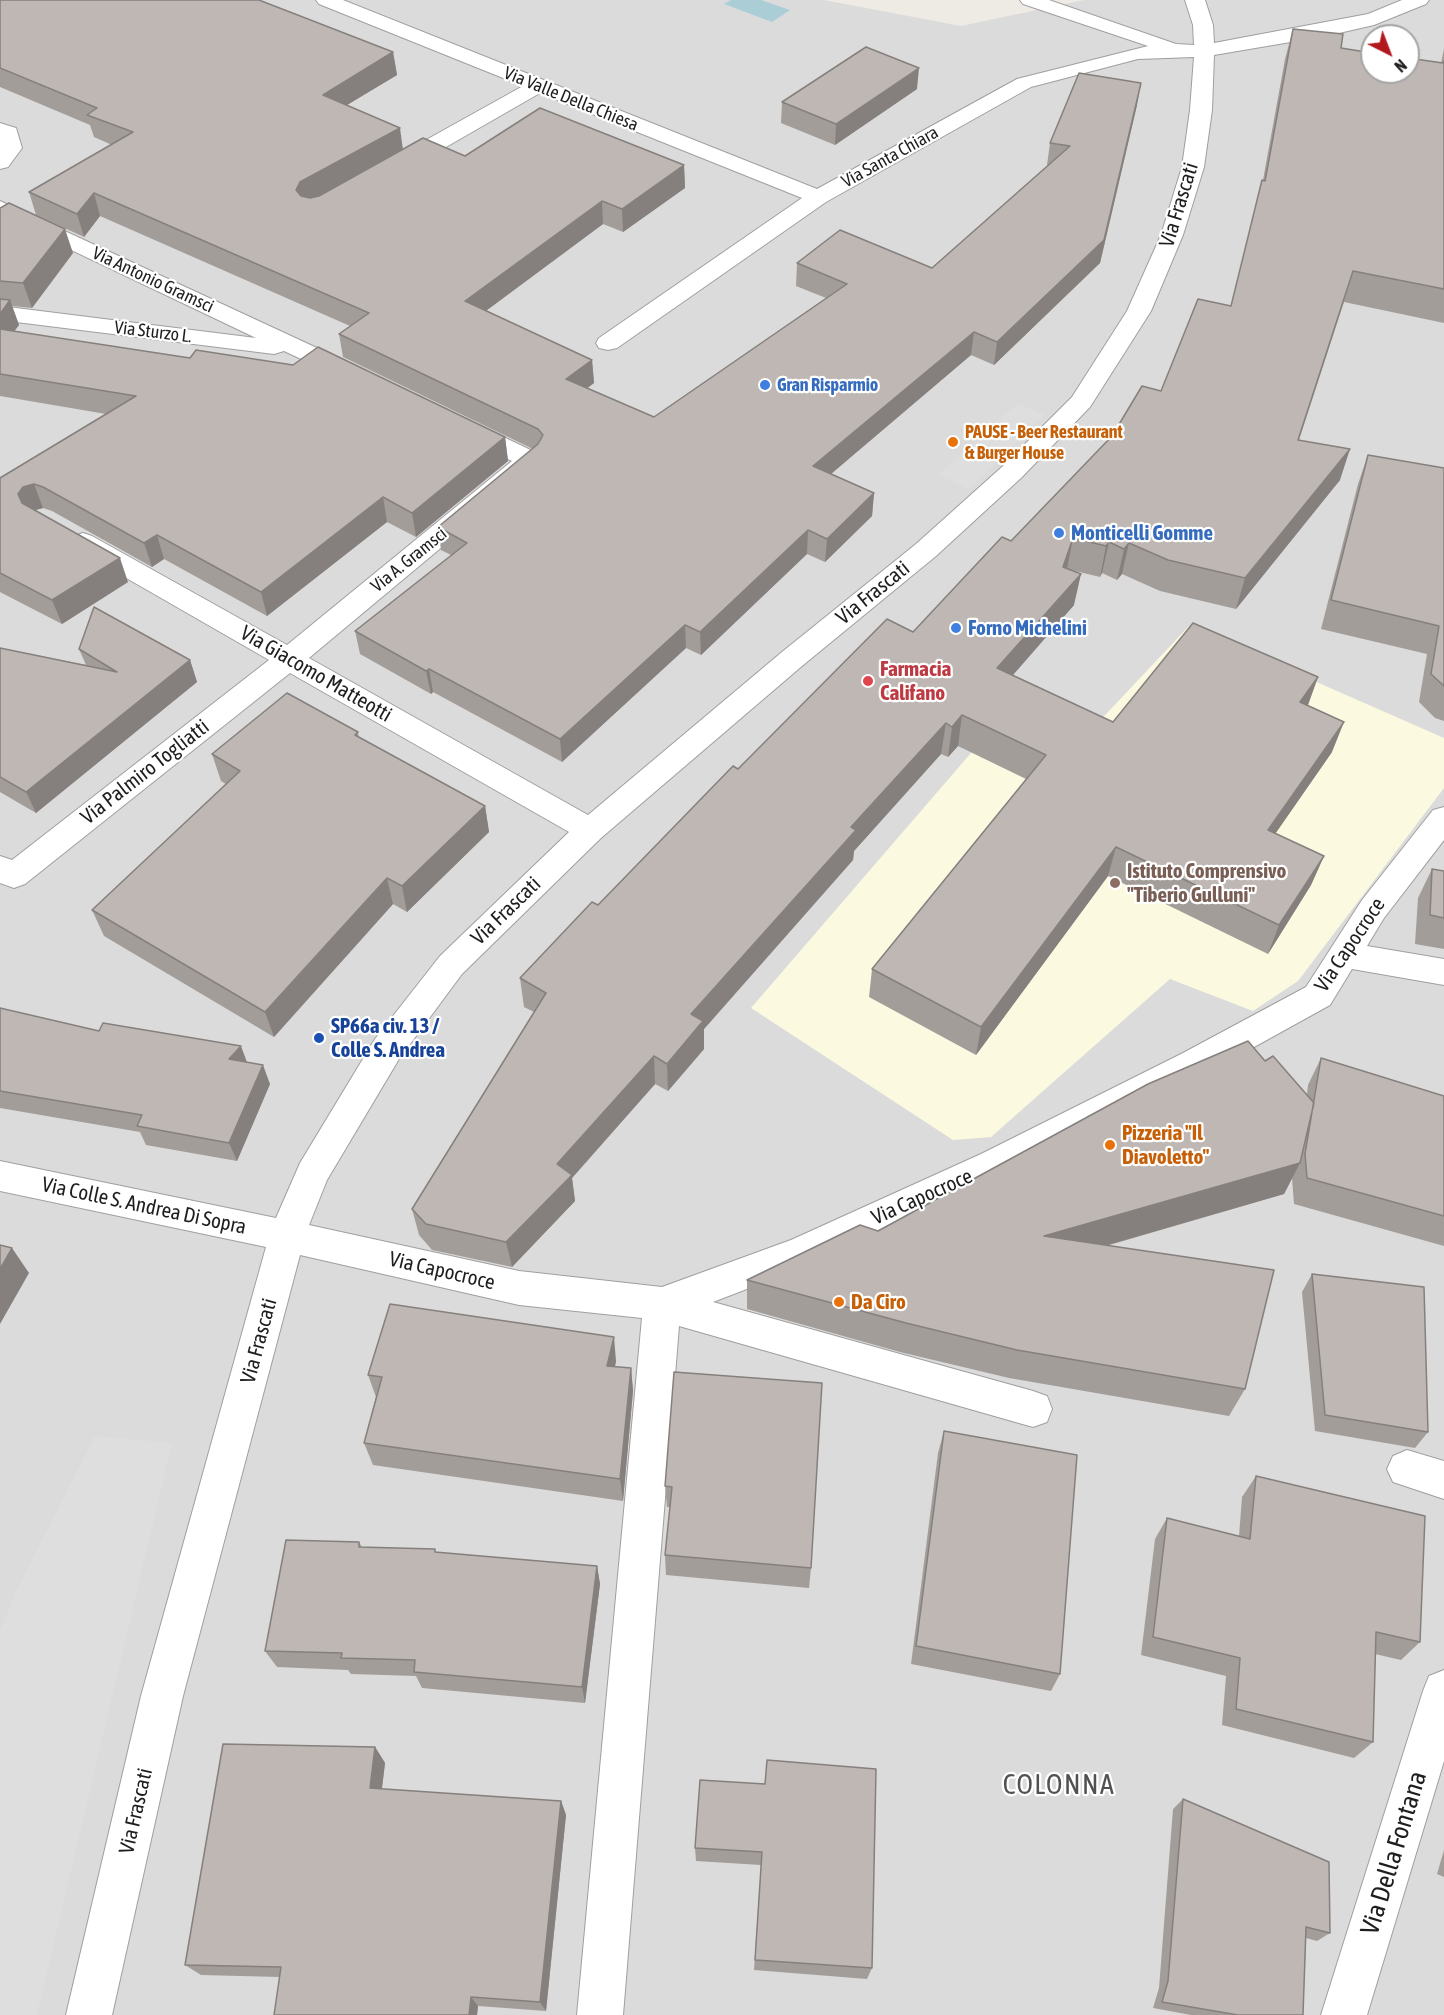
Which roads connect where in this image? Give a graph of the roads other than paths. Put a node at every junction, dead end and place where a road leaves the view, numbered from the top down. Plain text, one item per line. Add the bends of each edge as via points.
1 (326, 0) edge
2 (1030, 0) edge
3 (1195, 0) edge
4 (1419, 0) edge
5 (1191, 50) junction
6 (538, 86) junction
7 (385, 172) edge
8 (818, 197) junction
9 (0, 208) edge
10 (0, 313) edge
11 (608, 343) dead end
12 (306, 351) junction
13 (369, 382) edge
14 (443, 418) edge
15 (63, 530) edge
16 (290, 658) junction
17 (1444, 818) edge
18 (590, 830) junction
19 (0, 868) edge
20 (1344, 955) junction
21 (1444, 972) edge
22 (0, 1176) edge
23 (287, 1236) junction
24 (662, 1304) junction
25 (1033, 1409) dead end
26 (1407, 1469) dead end
27 (1444, 1480) edge
28 (1444, 1690) edge
29 (89, 2015) edge
30 (600, 2015) edge
31 (1344, 2015) edge

1 - 6 street, Via Valle Della Chiesa
2 - 5 street
3 - 5 street, Via Frascati via 1203,25
4 - 5 street, Via Santa Chiara via 1374,19 1326,30
5 - 8 street, Via Santa Chiara via 1138,53 1024,84
5 - 18 street, Via Frascati via 1201,110 1193,167 1172,235 1138,311 1080,402 1012,472 926,550
6 - 7 street
6 - 8 street, Via Valle Della Chiesa
8 - 11 street, Via Santa Chiara
9 - 12 street, Via Antonio Gramsci
10 - 12 street, Via Sturzo L.
12 - 13 street
14 - 16 street, Via A. Gramsci via 530,460
15 - 16 street, Via Giacomo Matteotti
16 - 18 street, Via Giacomo Matteotti
16 - 19 street, Via Palmiro Togliatti via 14,876
17 - 20 street, Via Capocroce via 1373,909
18 - 23 street, Via Frascati via 451,965 387,1049 312,1174
20 - 21 street
20 - 24 street, Via Capocroce via 1318,996 1196,1063 993,1165 804,1251
22 - 23 street, Via Colle S. Andrea Di Sopra
23 - 24 street, Via Capocroce via 519,1288
23 - 29 street, Via Frascati via 162,1696
24 - 25 street
24 - 30 street
26 - 27 street
28 - 31 street, Via Della Fontana

